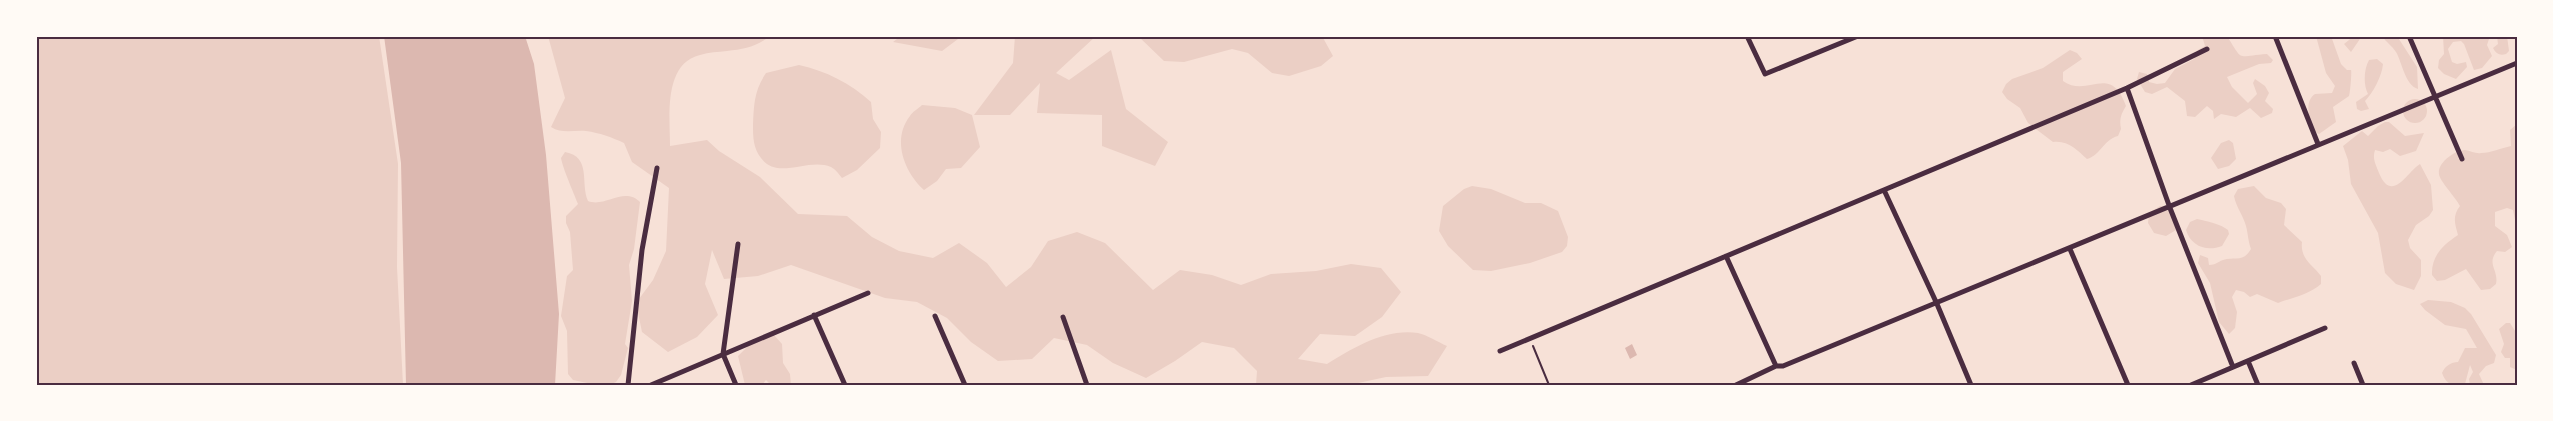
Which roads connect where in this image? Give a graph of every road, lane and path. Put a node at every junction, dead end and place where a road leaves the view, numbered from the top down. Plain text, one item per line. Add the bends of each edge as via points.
1 (1747, 36) edge
2 (1858, 36) edge
3 (2275, 36) edge
4 (2409, 36) edge
5 (2207, 49) dead end
6 (2517, 63) edge
7 (2127, 88) junction
8 (2434, 95) junction
9 (2318, 144) junction
10 (2462, 159) dead end
11 (657, 168) dead end
12 (1884, 190) junction
13 (2170, 208) junction
14 (738, 244) dead end
15 (2070, 249) junction
16 (1726, 256) junction
17 (868, 293) dead end
18 (1937, 304) junction
19 (814, 315) junction
20 (935, 316) dead end
21 (1063, 317) dead end
22 (2325, 328) dead end
23 (1530, 339) junction
24 (1500, 351) dead end
25 (723, 354) junction
26 (2248, 361) junction
27 (2354, 363) dead end
28 (1776, 366) junction
29 (2233, 367) junction
30 (628, 385) edge
31 (651, 385) edge
32 (736, 385) edge
33 (845, 385) edge
34 (965, 385) edge
35 (1087, 385) edge
36 (1549, 385) edge
37 (1736, 385) edge
38 (1971, 385) edge
39 (2128, 385) edge
40 (2191, 385) edge
41 (2258, 385) edge
42 (2363, 385) edge

1 - 2 street via 1765,74
3 - 9 street
4 - 8 street
5 - 7 street
6 - 8 street
7 - 12 street
7 - 13 street
8 - 9 street
8 - 10 street
9 - 13 street
11 - 30 street via 642,250
12 - 16 street
12 - 18 street
13 - 15 street
13 - 29 street
14 - 25 street
15 - 18 street
15 - 39 street
16 - 23 street
16 - 28 street
17 - 19 street
18 - 28 street via 1783,366
18 - 38 street
19 - 25 street
19 - 33 street
20 - 34 street
21 - 35 street
22 - 26 street
23 - 24 street
23 - 36 path
25 - 31 street
25 - 32 street
26 - 29 street
26 - 41 street
27 - 42 street
28 - 37 street
29 - 40 street

